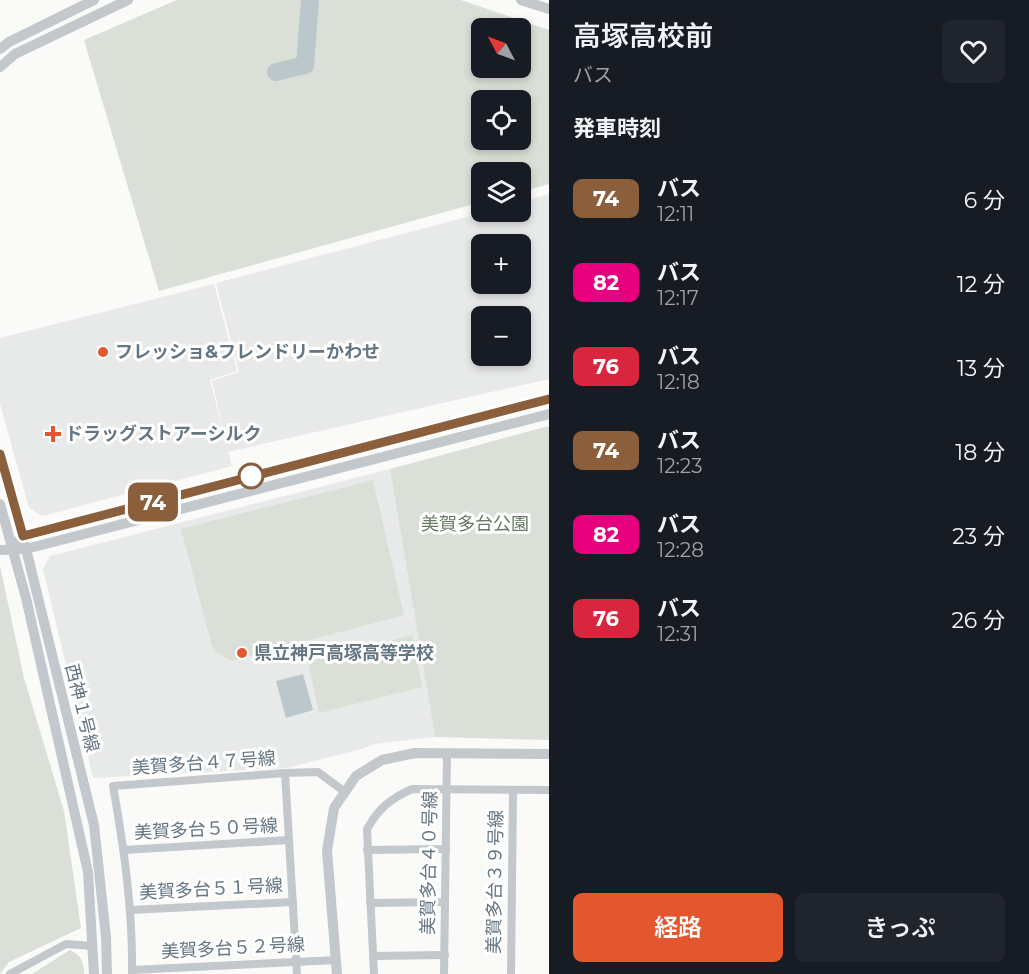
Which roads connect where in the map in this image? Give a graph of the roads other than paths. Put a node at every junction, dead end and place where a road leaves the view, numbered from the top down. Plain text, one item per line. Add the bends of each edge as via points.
1 (94, 0) edge
2 (128, 0) edge
3 (521, 0) edge
4 (549, 9) edge
5 (0, 49) edge
6 (0, 66) edge
7 (549, 399) edge
8 (549, 414) edge
9 (0, 454) edge
10 (0, 504) edge
11 (23, 536) junction
12 (12, 548) junction
13 (26, 549) junction
14 (0, 550) edge
15 (447, 753) junction
16 (549, 754) edge
17 (285, 773) junction
18 (447, 789) junction
19 (513, 790) junction
20 (549, 790) edge
21 (345, 792) junction
22 (290, 840) junction
23 (446, 849) junction
24 (124, 850) junction
25 (367, 850) junction
26 (293, 902) junction
27 (446, 902) junction
28 (370, 903) junction
29 (130, 910) junction
30 (93, 946) junction
31 (445, 955) junction
32 (373, 956) junction
33 (336, 960) junction
34 (297, 962) junction
35 (132, 972) edge
36 (10, 974) edge
37 (94, 974) edge
38 (107, 974) edge
39 (297, 974) edge
40 (337, 974) edge
41 (374, 974) edge
42 (444, 974) edge
43 (511, 974) edge

1 - 5 street
2 - 6 street via 15,54
3 - 4 street
7 - 11 street
8 - 13 street
9 - 11 street, 西神１号線
10 - 12 street, 西神１号線
11 - 12 street
11 - 13 street, 西神１号線
12 - 13 street
12 - 14 street
12 - 30 street, 西神１号線 via 88,872
13 - 38 street, 西神１号線 via 94,825
15 - 16 street
15 - 18 street, 美賀多台４０号線
15 - 21 street via 415,753 381,760 356,776
17 - 21 street via 318,772
17 - 22 street, 美賀多台４７号線
17 - 24 street, 美賀多台４７号線 via 113,786
18 - 19 street
18 - 23 street, 美賀多台４０号線
18 - 25 street via 412,789 393,798 367,829
19 - 20 street
19 - 43 street, 美賀多台３９号線
21 - 33 street via 334,808 327,850
22 - 24 street, 美賀多台５０号線
22 - 26 street, 美賀多台４７号線
23 - 25 street
23 - 27 street, 美賀多台４０号線
24 - 29 street, 美賀多台４７号線
25 - 28 street
26 - 29 street, 美賀多台５１号線
26 - 34 street, 美賀多台４７号線
27 - 28 street
27 - 31 street, 美賀多台４０号線
28 - 32 street
29 - 35 street, 美賀多台４７号線
30 - 36 street via 66,944
30 - 37 street, 西神１号線
31 - 32 street
31 - 42 street, 美賀多台４０号線
32 - 41 street
33 - 34 street, 美賀多台５２号線
33 - 40 street
34 - 35 street, 美賀多台５２号線
34 - 39 street, 美賀多台４７号線

